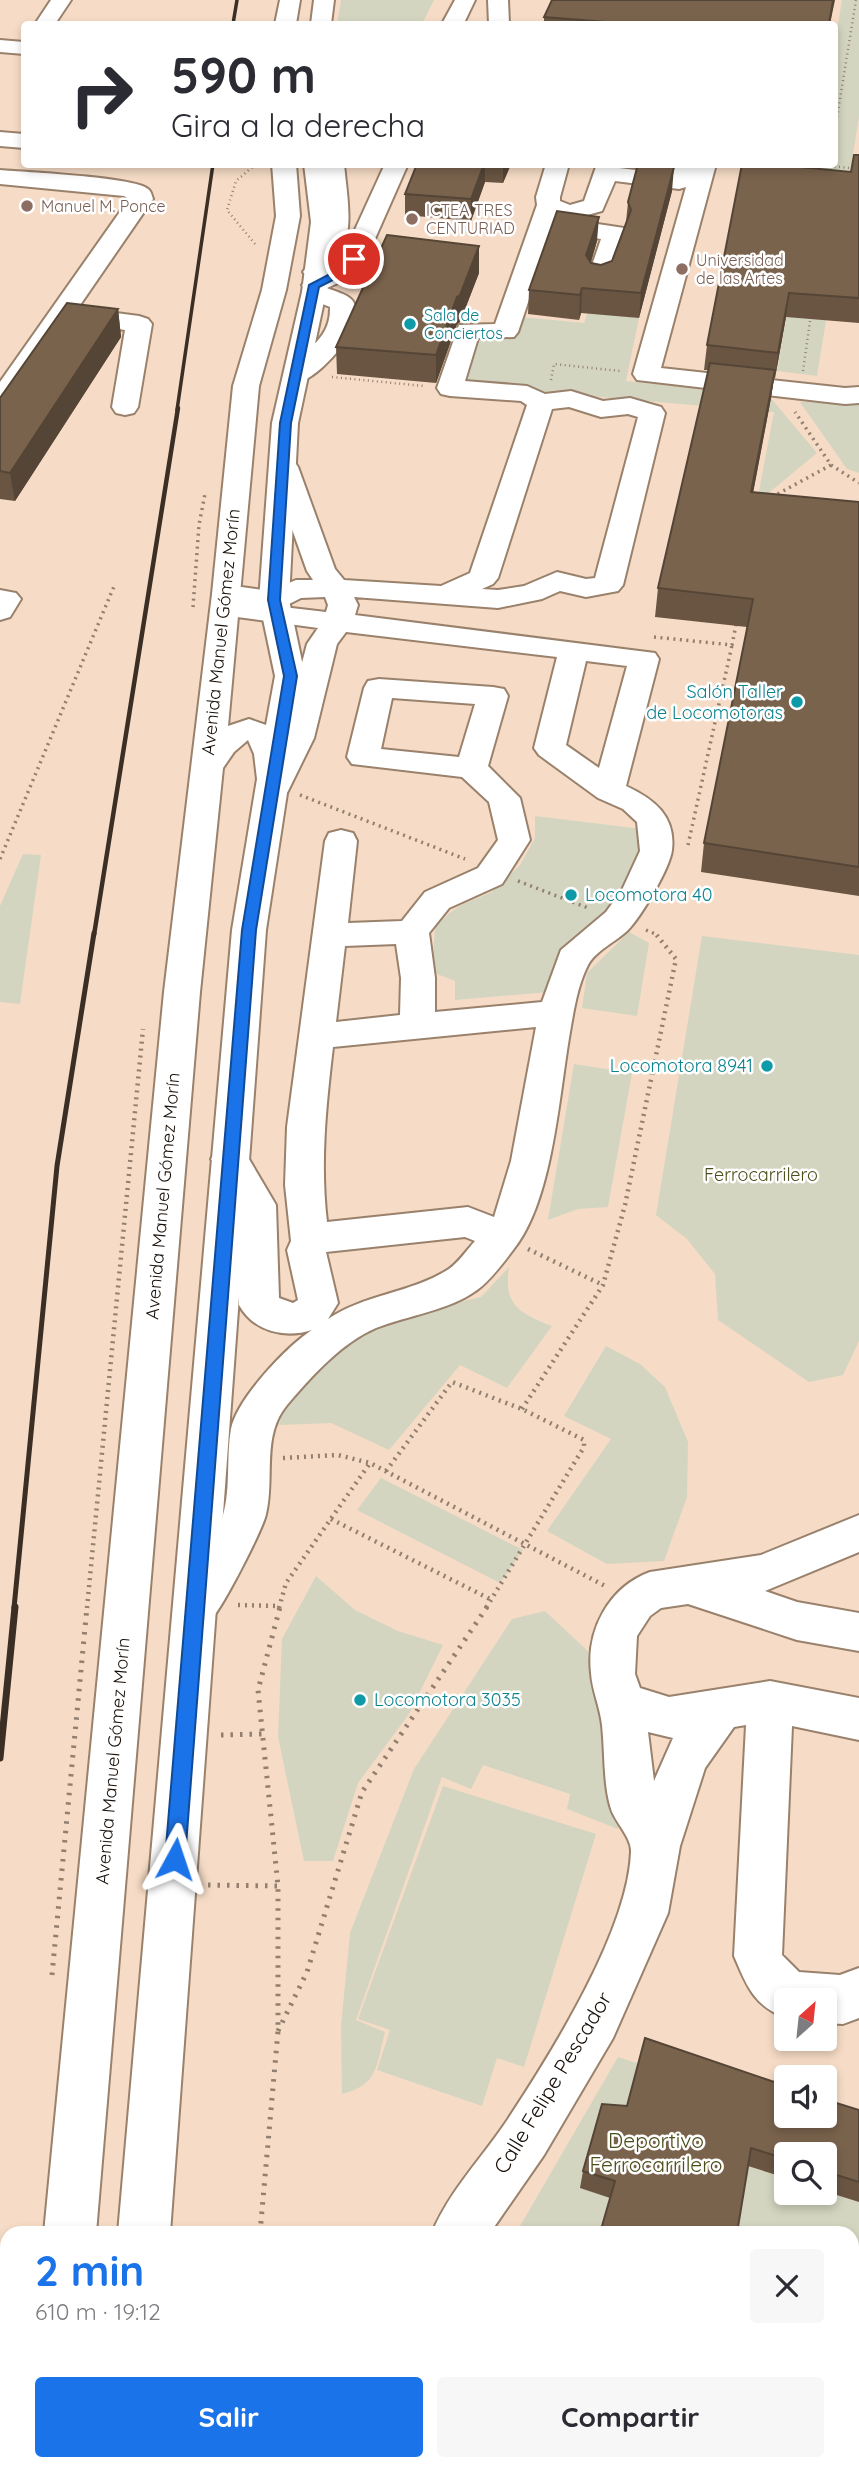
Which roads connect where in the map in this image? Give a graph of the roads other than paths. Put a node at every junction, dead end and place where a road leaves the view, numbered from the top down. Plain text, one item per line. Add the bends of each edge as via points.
1 (61, 0) edge
2 (290, 0) edge
3 (324, 0) edge
4 (465, 0) edge
5 (498, 0) edge
6 (47, 21) edge
7 (286, 21) edge
8 (321, 21) edge
9 (454, 21) edge
10 (499, 21) edge
11 (0, 46) edge
12 (21, 48) edge
13 (0, 139) edge
14 (21, 141) edge
15 (284, 168) edge
16 (316, 168) edge
17 (332, 168) edge
18 (395, 168) edge
19 (557, 168) edge
20 (682, 168) edge
21 (703, 168) edge
22 (607, 169) edge
23 (0, 177) edge
24 (135, 177) edge
25 (559, 209) junction
26 (599, 280) edge
27 (314, 283) junction
28 (61, 313) junction
29 (859, 396) edge
30 (534, 398) junction
31 (0, 401) edge
32 (125, 407) dead end
33 (284, 467) junction
34 (336, 589) junction
35 (444, 595) junction
36 (0, 599) edge
37 (225, 602) junction
38 (277, 608) junction
39 (0, 611) edge
40 (338, 622) junction
41 (573, 652) junction
42 (471, 768) dead end
43 (205, 772) junction
44 (272, 791) junction
45 (608, 791) junction
46 (341, 841) dead end
47 (412, 932) junction
48 (329, 935) junction
49 (556, 1013) junction
50 (417, 1027) junction
51 (317, 1036) junction
52 (230, 1159) junction
53 (502, 1237) junction
54 (310, 1241) junction
55 (859, 1533) edge
56 (684, 1584) junction
57 (196, 1605) junction
58 (859, 1632) edge
59 (770, 1701) junction
60 (622, 1703) junction
61 (721, 1709) junction
62 (859, 1719) edge
63 (656, 1846) junction
64 (859, 1992) edge
65 (71, 2226) edge
66 (145, 2226) edge
67 (463, 2226) edge

1 - 6 main road
2 - 7 main road
3 - 8 main road
4 - 9 main road
5 - 10 main road
11 - 12 main road
13 - 14 main road
15 - 37 main road, Avenida Manuel Gómez Morín via 288,216 274,290 246,386
16 - 27 main road via 323,222
17 - 27 main road via 336,244
18 - 27 main road via 354,259 338,274
19 - 25 main road via 548,197
20 - 22 main road via 679,182
21 - 29 main road via 646,374
22 - 25 main road via 594,206
23 - 24 main road via 126,188
24 - 28 main road via 141,200
25 - 26 main road via 564,227 615,233
25 - 30 main road via 505,332 468,330 450,388
27 - 33 main road via 285,423
28 - 31 main road
28 - 32 main road via 139,324
30 - 35 main road via 483,578
30 - 35 main road via 571,399 601,409 631,406 652,413 608,585 586,588 557,581 532,593 498,599
33 - 34 main road via 321,571
33 - 38 main road
34 - 35 main road
34 - 38 main road via 296,589
34 - 40 main road via 343,605
36 - 39 main road via 6,599
37 - 38 main road
37 - 43 main road, Avenida Manuel Gómez Morín
38 - 40 main road
38 - 44 main road via 290,676
40 - 41 main road
40 - 44 main road via 322,644 298,738
41 - 45 main road via 551,748
41 - 45 main road via 644,659
42 - 47 main road via 504,799 514,840 490,876 437,900
43 - 44 main road via 234,734 257,731 264,736 270,754
43 - 65 main road, Avenida Manuel Gómez Morín
44 - 52 main road via 249,930
45 - 49 main road via 634,802 653,819 656,851 638,893 618,920 573,958
46 - 48 main road
47 - 48 main road
47 - 50 main road via 418,978
48 - 51 main road
49 - 50 main road
49 - 53 main road via 530,1161 517,1209
50 - 51 main road
51 - 54 main road via 304,1185
52 - 54 main road via 257,1205 259,1306 270,1315 300,1320 318,1303 306,1250
52 - 57 main road
53 - 54 main road via 468,1222
53 - 57 main road via 464,1279 434,1294 360,1318 314,1349 270,1396 252,1427 244,1514 232,1545
55 - 56 main road via 764,1573
56 - 58 main road via 797,1621
56 - 60 main road via 650,1591 635,1603 615,1632 613,1674
57 - 66 main road
59 - 61 main road
59 - 62 main road
59 - 64 main road via 758,1956 767,1976 788,1994 843,2000
60 - 61 main road via 669,1718
60 - 63 main road via 634,1808
61 - 63 main road, Calle Felipe Pescador via 685,1758
63 - 67 main road, Calle Felipe Pescador via 644,1913 595,2021 526,2137

